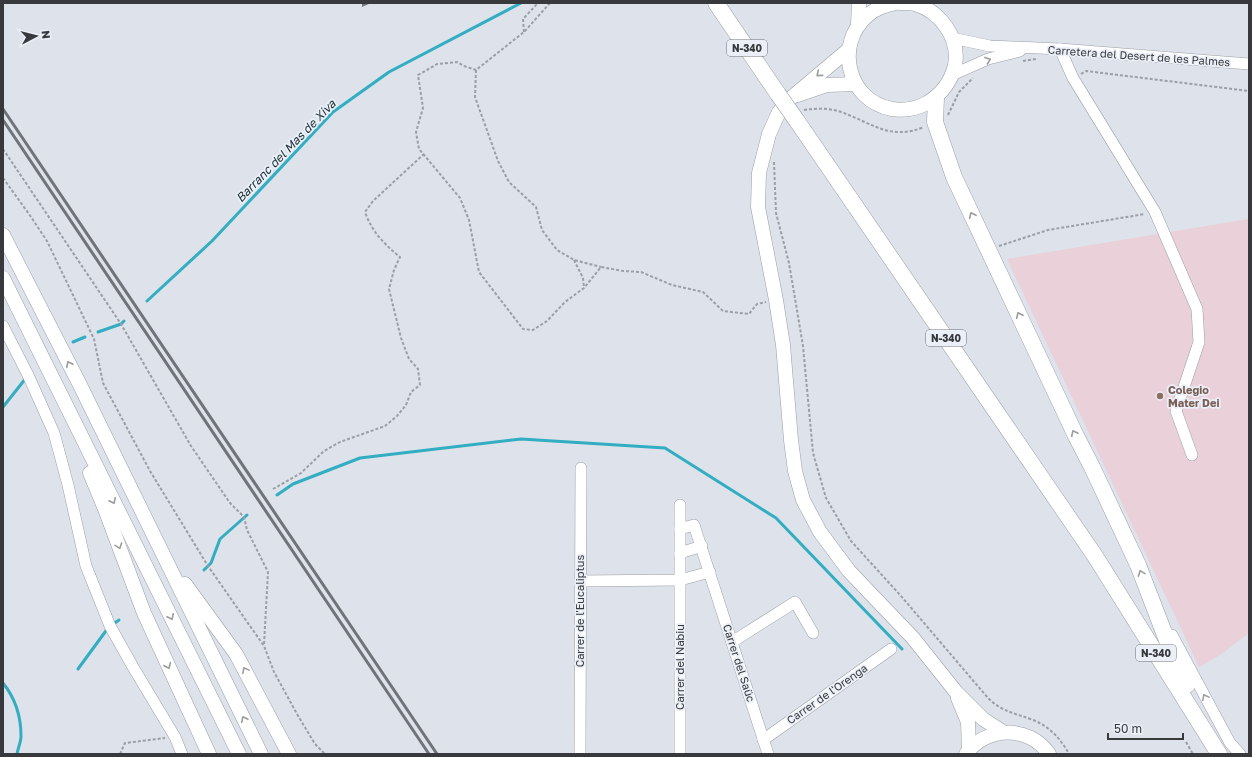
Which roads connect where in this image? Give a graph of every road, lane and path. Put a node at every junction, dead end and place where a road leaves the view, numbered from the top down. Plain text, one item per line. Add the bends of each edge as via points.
1 (538, 3) edge
2 (550, 3) edge
3 (716, 3) edge
4 (859, 3) edge
5 (896, 3) edge
6 (900, 3) edge
7 (858, 25) junction
8 (524, 32) junction
9 (952, 38) junction
10 (1030, 49) junction
11 (1060, 49) junction
12 (848, 50) junction
13 (1249, 64) edge
14 (476, 70) junction
15 (952, 75) junction
16 (1073, 78) junction
17 (856, 84) junction
18 (1249, 91) edge
19 (784, 96) junction
20 (936, 98) junction
21 (3, 149) edge
22 (424, 154) junction
23 (3, 178) edge
24 (1155, 212) junction
25 (3, 235) edge
26 (988, 250) junction
27 (574, 260) junction
28 (601, 267) junction
29 (3, 278) edge
30 (584, 288) junction
31 (776, 300) junction
32 (3, 326) edge
33 (79, 383) junction
34 (1192, 455) dead end
35 (580, 468) dead end
36 (273, 489) dead end
37 (680, 505) dead end
38 (245, 512) dead end
39 (241, 514) junction
40 (680, 529) junction
41 (702, 546) junction
42 (680, 553) junction
43 (710, 572) junction
44 (680, 580) junction
45 (580, 581) junction
46 (1150, 598) junction
47 (813, 633) dead end
48 (732, 642) junction
49 (264, 646) junction
50 (891, 649) dead end
51 (956, 692) junction
52 (1003, 732) junction
53 (175, 737) junction
54 (763, 740) junction
55 (1186, 742) dead end
56 (968, 752) edge
57 (1218, 752) edge
58 (120, 754) edge
59 (182, 754) edge
60 (209, 754) edge
61 (239, 754) edge
62 (261, 754) edge
63 (289, 754) edge
64 (325, 754) edge
65 (580, 754) edge
66 (680, 754) edge
67 (768, 754) edge
68 (1049, 754) edge
69 (1193, 754) edge
70 (1240, 754) edge

1 - 8 path via 523,20
2 - 8 path
3 - 19 highway, N-340
4 - 7 main road
5 - 7 main road via 882,6
6 - 9 main road via 914,4 930,11 944,23
7 - 12 main road
8 - 14 path
9 - 10 street, Carretera del Desert de les Palmes via 990,46
9 - 15 main road via 955,63
10 - 11 street, Carretera del Desert de les Palmes
15 -> 10 street, Carretera del Desert de les Palmes via 988,59
11 - 13 street, Carretera del Desert de les Palmes
11 - 16 street
12 - 17 main road via 849,68
12 -> 19 main road
14 - 22 path via 457,62 437,64 418,75 423,108 416,132 419,149
14 - 27 path via 475,97 498,161 510,182 536,207 542,230 557,250
15 - 20 main road via 946,88
16 - 18 path via 1086,71
16 - 24 street
17 - 19 main road via 827,85
17 - 20 main road via 868,98 884,107 902,110 920,107
19 - 31 main road via 769,134 759,173 758,207
19 - 57 highway, N-340, bridge via 797,121 1095,556
26 -> 20 highway via 943,148 936,122
21 - 39 path via 120,324 191,446 230,503
22 - 30 path via 460,198 468,220 479,272 523,329 534,330
22 - 36 path via 372,201 365,212 370,226 400,257 389,289 401,338 409,359 418,369 420,385 411,392 406,405 397,416 385,426 340,442 324,451 301,473
23 - 49 path via 47,241 94,339 103,383 150,471 208,566
24 - 26 path via 1048,230
24 - 34 street via 1197,309 1199,342 1176,411
33 -> 25 main road
46 -> 26 highway via 1131,551
27 - 28 path
27 - 30 path via 583,278
28 - 30 path
28 - 31 path via 641,272 672,285 702,292 723,311 749,314 757,304
29 -> 60 main road via 106,509 144,613
29 -> 61 main road
31 - 51 main road via 784,345 795,471 803,500 820,532 849,571 913,638
32 - 53 street via 54,433 86,566 110,626
62 -> 33 main road
63 -> 33 main road via 236,654 188,588
35 - 45 street, Carrer de l'Eucaliptus
37 - 40 street, Carrer del Nabiu
38 - 39 path
39 - 49 path via 268,572
40 - 41 street, Carrer del Saüc via 694,524
40 - 42 street, Carrer del Nabiu
41 - 42 street
41 - 43 street, Carrer del Saüc
42 - 44 street, Carrer del Nabiu
43 - 44 street
43 - 48 street, Carrer del Saüc
44 - 45 street
44 - 66 street, Carrer del Nabiu
45 - 65 street, Carrer de l'Eucaliptus
46 - 57 highway via 1178,669 1204,716
70 -> 46 street via 1230,743
47 - 48 street via 795,602
48 - 54 street, Carrer del Saüc
49 - 64 path via 274,672 297,714 314,744
50 - 54 street, Carrer de l'Orenga
51 - 52 main road via 983,719
51 - 56 main road via 968,722
52 - 56 main road via 981,740
52 - 68 main road via 1027,736
53 - 58 path via 125,743
53 - 59 street
54 - 67 street, Carrer del Saüc
55 - 69 path

